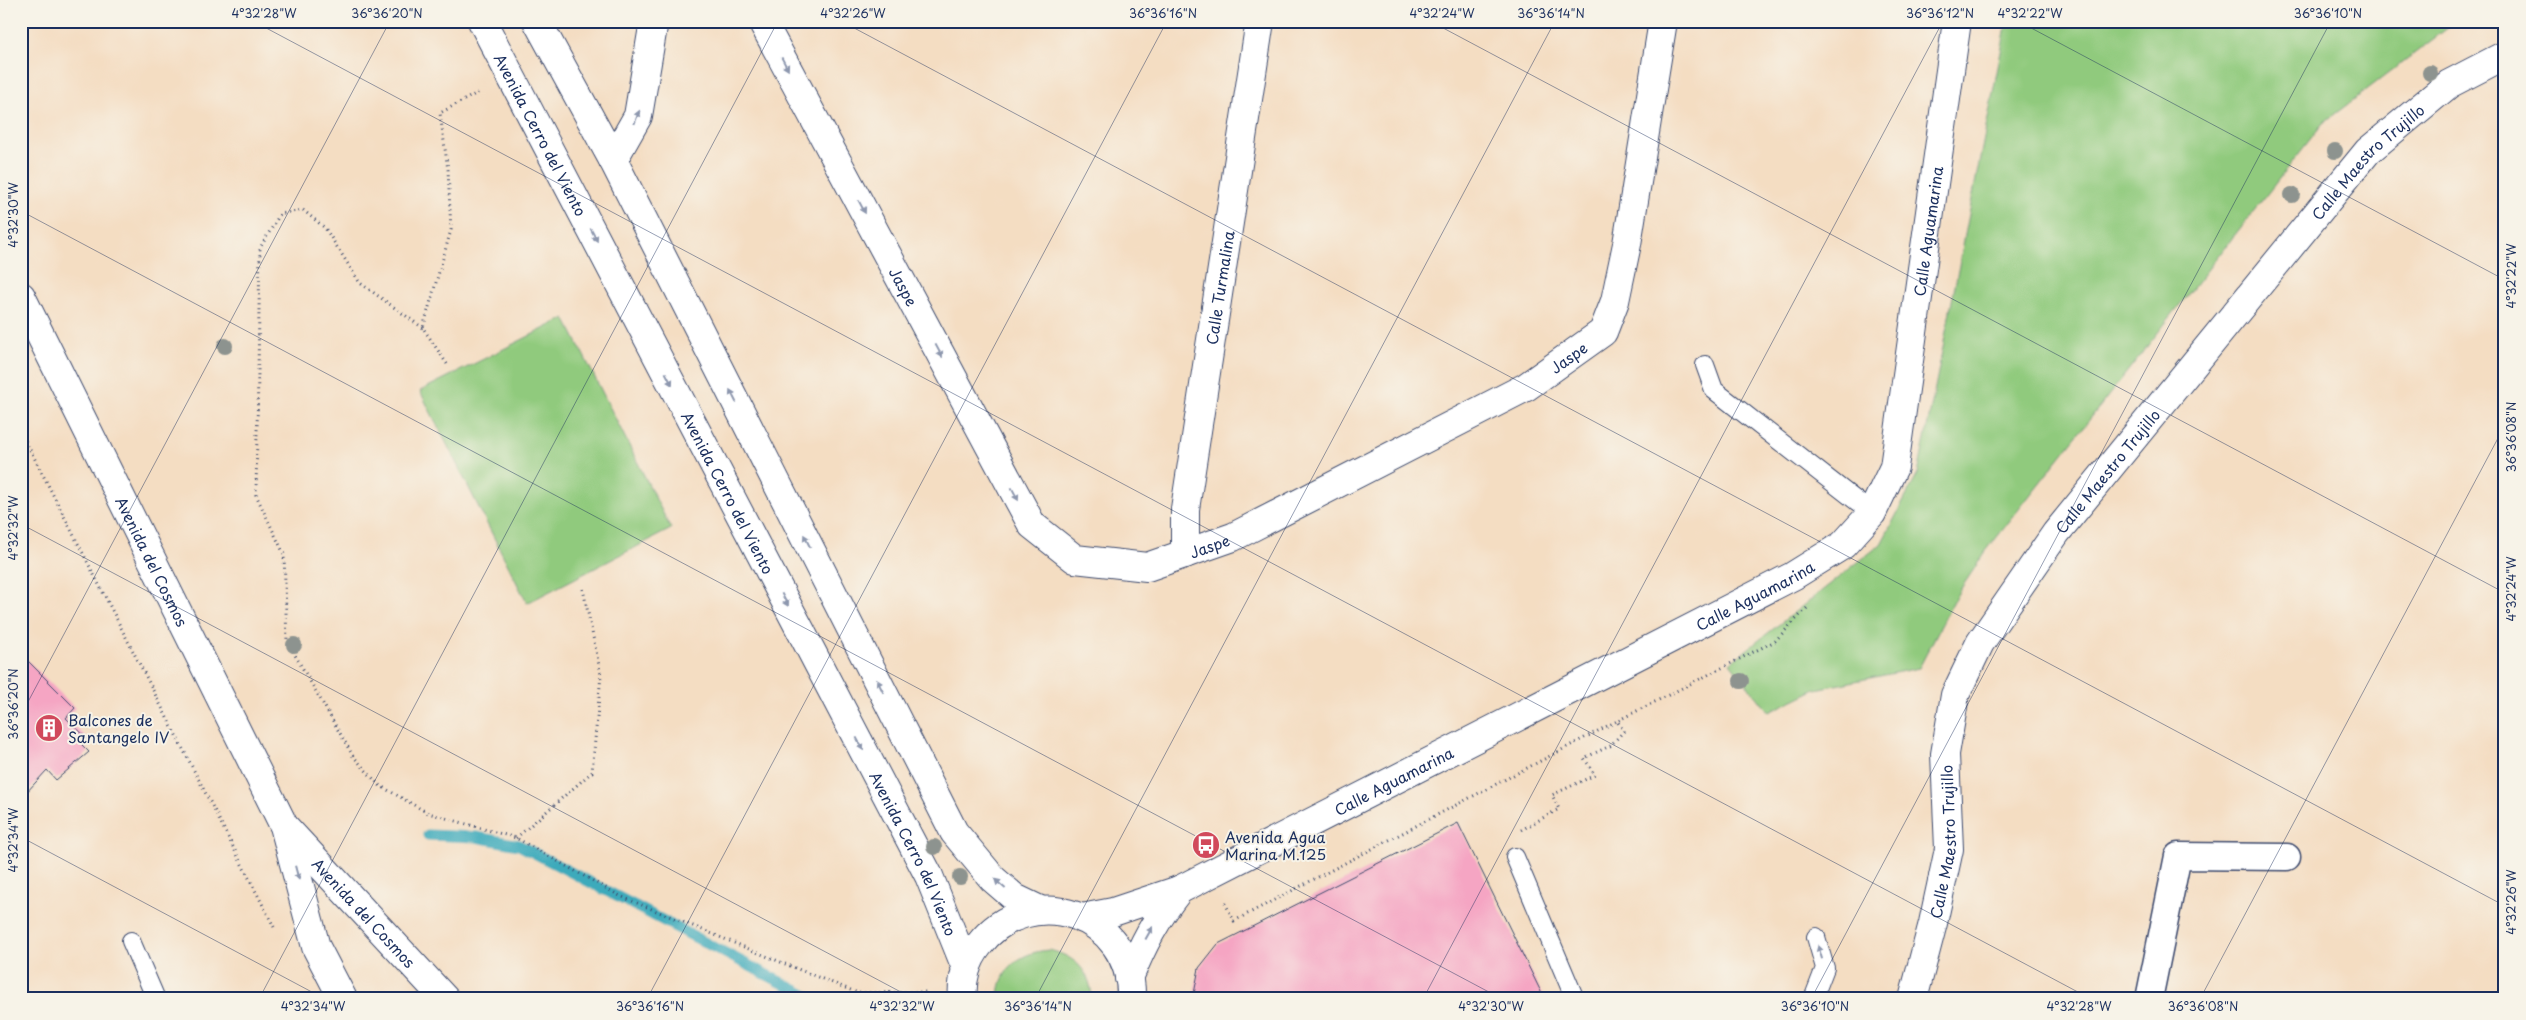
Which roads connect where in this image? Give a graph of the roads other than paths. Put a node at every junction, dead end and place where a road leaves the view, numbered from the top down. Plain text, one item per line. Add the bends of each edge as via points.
1 (482, 21) edge
2 (537, 21) edge
3 (654, 21) edge
4 (762, 21) edge
5 (1260, 21) edge
6 (1662, 21) edge
7 (1957, 21) edge
8 (2505, 55) edge
9 (613, 160) junction
10 (21, 296) edge
11 (1705, 365) dead end
12 (1872, 513) junction
13 (1185, 554) junction
14 (284, 826) junction
15 (1515, 857) road end
16 (2287, 857) dead end
17 (1179, 890) junction
18 (1040, 910) junction
19 (1082, 918) junction
20 (1816, 937) dead end
21 (131, 941) dead end
22 (963, 986) edge
23 (1130, 988) edge
24 (156, 999) edge
25 (343, 999) edge
26 (446, 999) edge
27 (1575, 999) edge
28 (1813, 999) edge
29 (1914, 999) edge
30 (2150, 999) edge

1 -> 22 street, Avenida Cerro del Viento via 929,876
2 - 9 street
9 -> 3 street via 638,116
4 -> 13 street, Jaspe via 1032,525 1075,559 1147,567
5 - 13 street, Calle Turmalina via 1185,509
6 - 13 street, Jaspe via 1627,244 1615,301 1603,332 1526,387 1233,537
7 - 12 street, Calle Aguamarina via 1894,467
8 - 29 street, Calle Maestro Trujillo via 2448,84 2368,151 2056,533 1980,643 1954,695 1945,754 1949,849
18 -> 9 street via 1015,898 993,879 954,832
10 - 14 street, Avenida del Cosmos
11 - 12 lane via 1714,390
12 - 17 street, Calle Aguamarina via 1843,545 1794,576
14 -> 25 street, Avenida del Cosmos via 316,947
14 - 26 street, Avenida del Cosmos
15 - 27 lane
16 - 30 street via 2178,856
17 - 19 street, Calle Aguamarina via 1113,912
23 -> 17 street, Calle Aguamarina via 1145,941 1159,915
18 - 19 street via 1061,911
18 - 22 street via 1002,922 986,935 975,950
19 - 23 street via 1113,942 1123,959
28 -> 20 lane via 1825,968
21 - 24 lane

